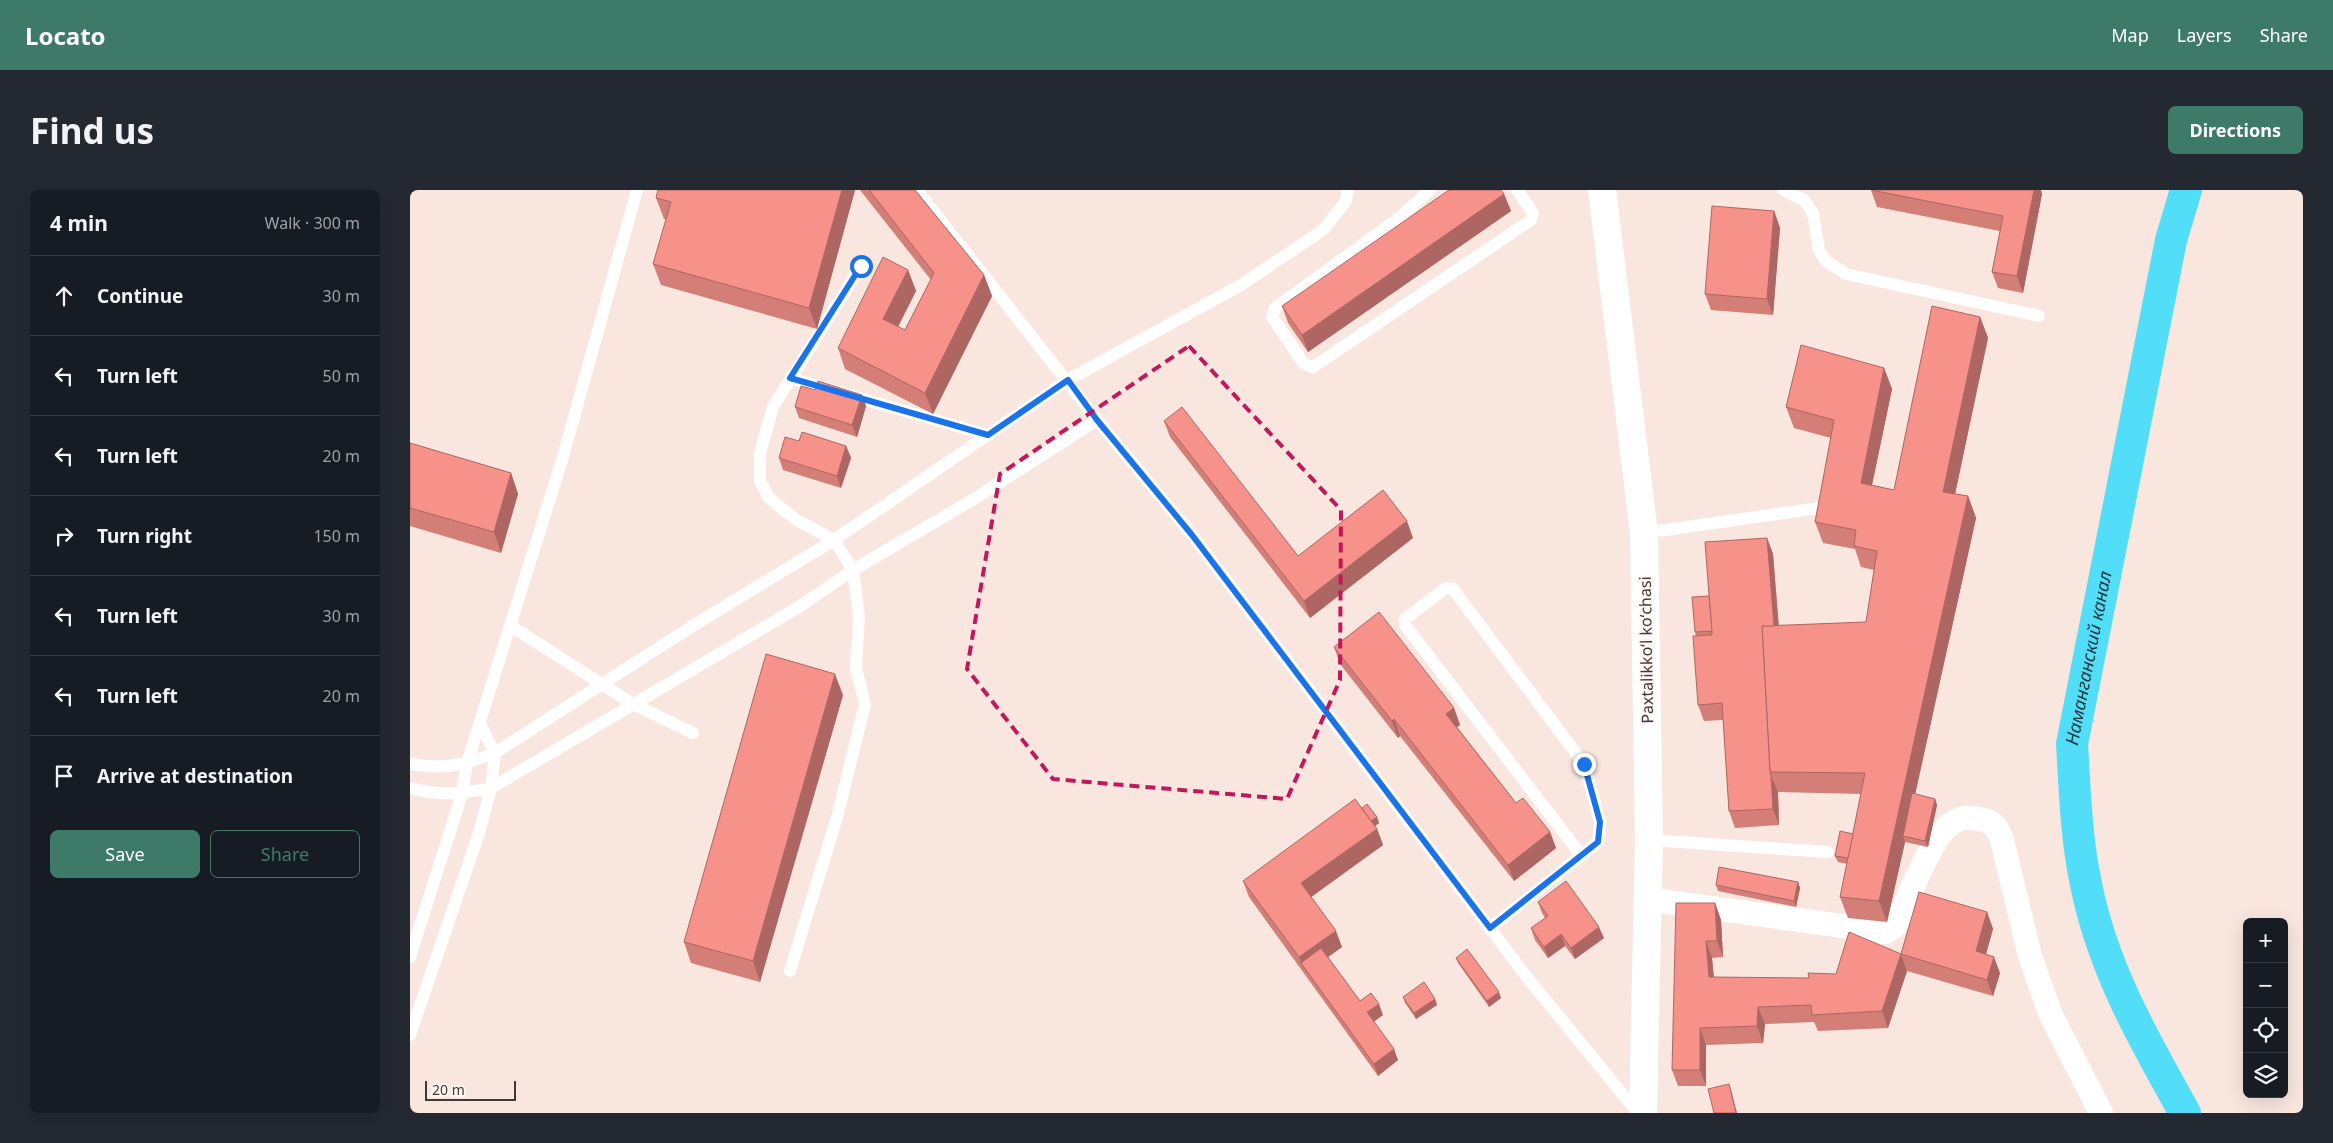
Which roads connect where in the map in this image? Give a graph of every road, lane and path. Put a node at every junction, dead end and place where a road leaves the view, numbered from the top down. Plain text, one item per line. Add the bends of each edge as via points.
1 (637, 190) edge
2 (917, 190) edge
3 (1348, 190) edge
4 (1430, 190) edge
5 (1517, 190) edge
6 (1602, 190) edge
7 (1783, 190) edge
8 (861, 266) dead end
9 (2040, 316) dead end
10 (790, 378) junction
11 (1068, 380) junction
12 (1097, 420) junction
13 (988, 435) junction
14 (1819, 508) edge
15 (1644, 533) junction
16 (834, 540) junction
17 (853, 570) junction
18 (511, 626) junction
19 (602, 683) junction
20 (633, 704) junction
21 (480, 724) junction
22 (693, 733) dead end
23 (495, 753) junction
24 (466, 763) junction
25 (410, 764) edge
26 (410, 788) edge
27 (491, 788) junction
28 (462, 794) junction
29 (1649, 840) junction
30 (1828, 852) dead end
31 (1581, 856) junction
32 (1646, 899) junction
33 (1490, 928) junction
34 (410, 957) edge
35 (790, 971) dead end
36 (410, 1035) edge
37 (1638, 1113) edge
38 (1643, 1113) edge
39 (2101, 1113) edge

1 - 18 lane
2 - 11 lane
3 - 11 lane via 1346,201 1323,230 1241,285
4 - 5 lane via 1403,215 1275,308 1272,317 1304,364 1312,367 1531,220 1533,213
6 - 15 street, Paxtalikkoʻl koʻchasi
7 - 9 lane via 1804,200 1813,213 1819,250 1826,261 1846,274
8 - 10 lane
10 - 13 lane
10 - 16 lane via 773,407 760,452 760,481 781,510
11 - 12 lane
11 - 13 lane
12 - 17 lane via 974,499
12 - 33 lane via 1192,535
13 - 16 lane
14 - 15 lane
15 - 29 street, Paxtalikkoʻl koʻchasi
16 - 17 lane
16 - 19 lane
17 - 20 lane via 800,607
17 - 35 lane via 859,616 856,668 865,704 838,814
18 - 19 lane
18 - 21 lane
19 - 20 lane
19 - 23 lane
20 - 22 lane
20 - 27 lane
21 - 23 lane
21 - 24 lane
23 - 24 lane
23 - 27 lane
24 - 25 lane via 434,768
24 - 28 lane
26 - 28 lane
27 - 28 lane
27 - 36 lane via 479,833
28 - 34 lane
29 - 30 lane
29 - 32 street, Paxtalikkoʻl koʻchasi
31 - 31 lane via 1598,842 1600,822 1584,764 1453,589 1446,588 1404,619 1405,626
31 - 33 lane
32 - 38 street, Paxtalikkoʻl koʻchasi
32 - 39 street via 1886,932 1895,926 1945,828 1955,820 1969,817 1991,821 2002,840 2030,956 2050,1013
33 - 37 lane

